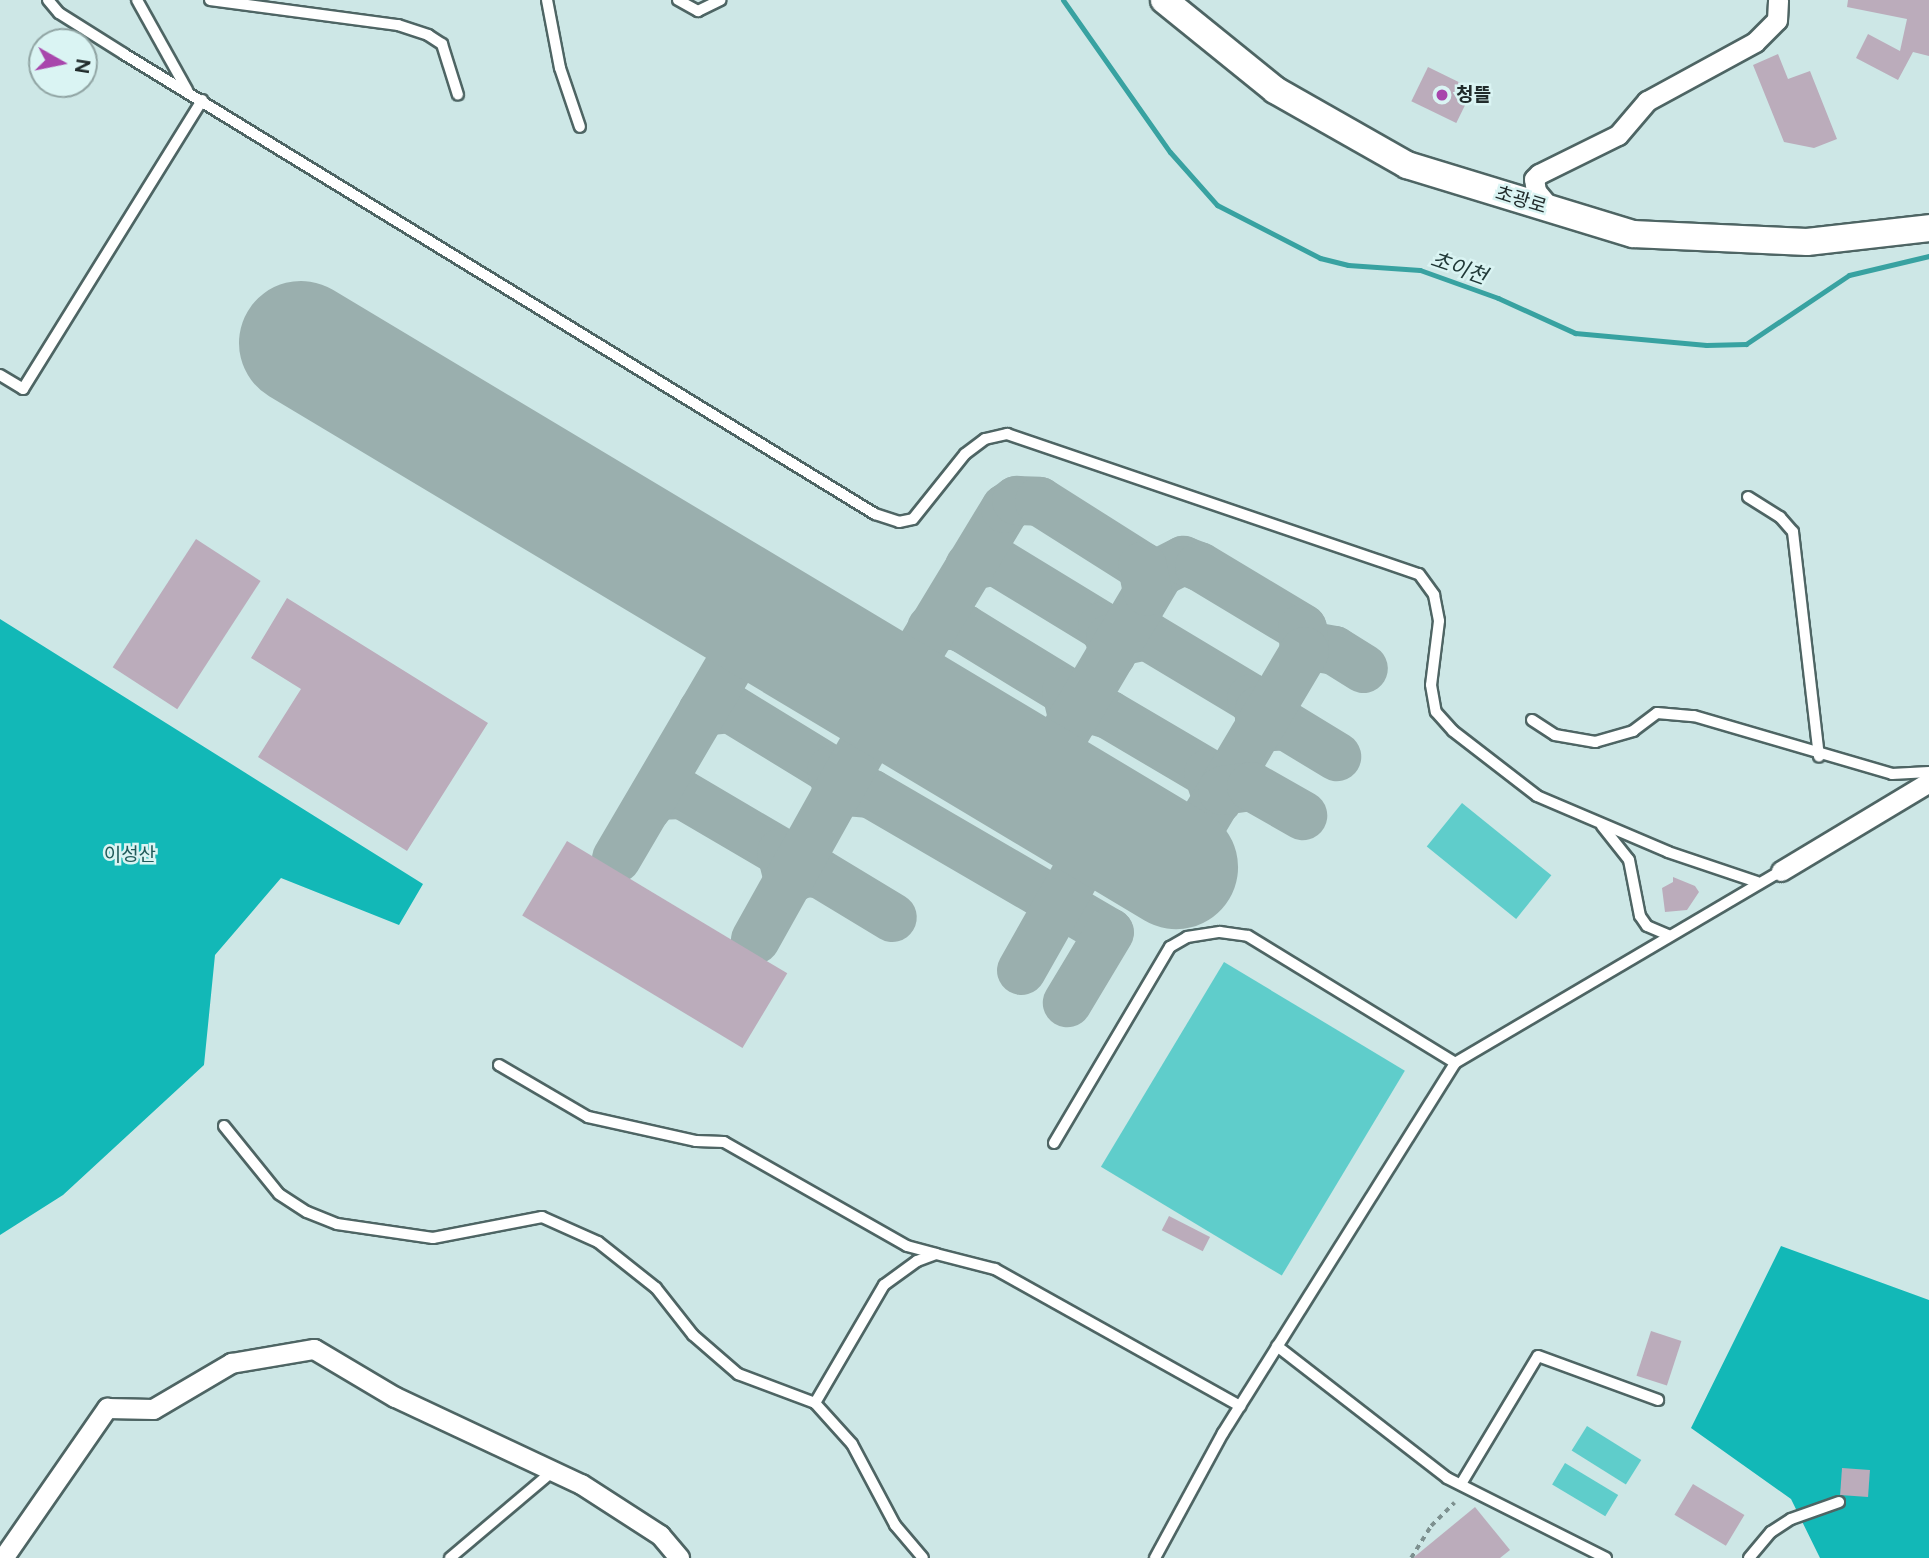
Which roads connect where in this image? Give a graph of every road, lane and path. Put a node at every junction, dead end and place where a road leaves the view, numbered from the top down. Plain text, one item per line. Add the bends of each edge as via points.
1 (48, 0) edge
2 (137, 0) edge
3 (210, 0) edge
4 (547, 0) edge
5 (678, 0) edge
6 (720, 0) edge
7 (1164, 0) edge
8 (1777, 0) edge
9 (187, 91) junction
10 (457, 95) dead end
11 (202, 100) junction
12 (580, 127) dead end
13 (1551, 209) junction
14 (1929, 228) edge
15 (0, 375) edge
16 (1748, 497) dead end
17 (1532, 720) dead end
18 (1819, 756) junction
19 (1929, 772) edge
20 (1929, 782) edge
21 (1599, 822) junction
22 (1781, 871) joint
23 (1757, 882) junction
24 (1668, 935) junction
25 (1455, 1063) junction
26 (499, 1065) dead end
27 (224, 1126) dead end
28 (1054, 1143) dead end
29 (936, 1254) junction
30 (1277, 1346) junction
31 (1658, 1400) dead end
32 (815, 1403) junction
33 (1240, 1406) junction
34 (553, 1471) junction
35 (1461, 1484) junction
36 (1839, 1502) dead end
37 (1454, 1503) dead end
38 (3, 1558) edge
39 (450, 1558) edge
40 (679, 1558) edge
41 (923, 1558) edge
42 (1155, 1558) edge
43 (1411, 1558) edge
44 (1606, 1558) edge
45 (1749, 1558) edge

1 - 9 lane via 59,13
2 - 9 lane
3 - 10 lane via 384,23 429,35 442,44
4 - 12 lane via 560,68
5 - 6 lane via 698,11
7 - 13 street, 초광로 via 1275,90 1407,165
8 - 13 street via 1777,20 1763,36 1647,101 1618,135 1539,174 1534,179 1536,191
9 - 11 lane
11 - 15 lane via 23,389
11 - 21 lane via 875,514 899,522 913,519 965,454 985,439 1007,434 1419,574 1434,595 1439,621 1431,685 1436,712 1492,765 1525,788
13 - 14 street, 초광로 via 1633,234 1807,242
16 - 18 lane via 1780,517 1793,532
17 - 18 lane via 1555,735 1595,742 1633,731 1657,713 1694,716
18 - 19 lane via 1892,774
20 - 22 street
21 - 23 lane via 1724,874
21 - 24 lane via 1625,850 1634,873 1640,916 1647,926
22 - 23 lane
23 - 24 lane
24 - 25 lane
25 - 28 lane via 1248,936 1220,932 1187,937 1170,947
25 - 30 lane
26 - 29 lane via 588,1117 696,1141 724,1142 907,1246
27 - 32 lane via 279,1194 337,1224 433,1238 542,1217 579,1230 656,1288 693,1335 737,1374
29 - 32 lane via 917,1261 884,1285
29 - 33 lane via 995,1269
30 - 33 lane
30 - 35 lane
31 - 35 lane via 1538,1356
32 - 41 lane via 852,1444 895,1525
33 - 42 lane
34 - 38 street via 395,1397 314,1349 231,1363 153,1409 107,1408
34 - 39 lane
34 - 40 street via 660,1535
35 - 44 lane
36 - 45 lane via 1791,1519 1771,1532
37 - 43 path via 1431,1526

